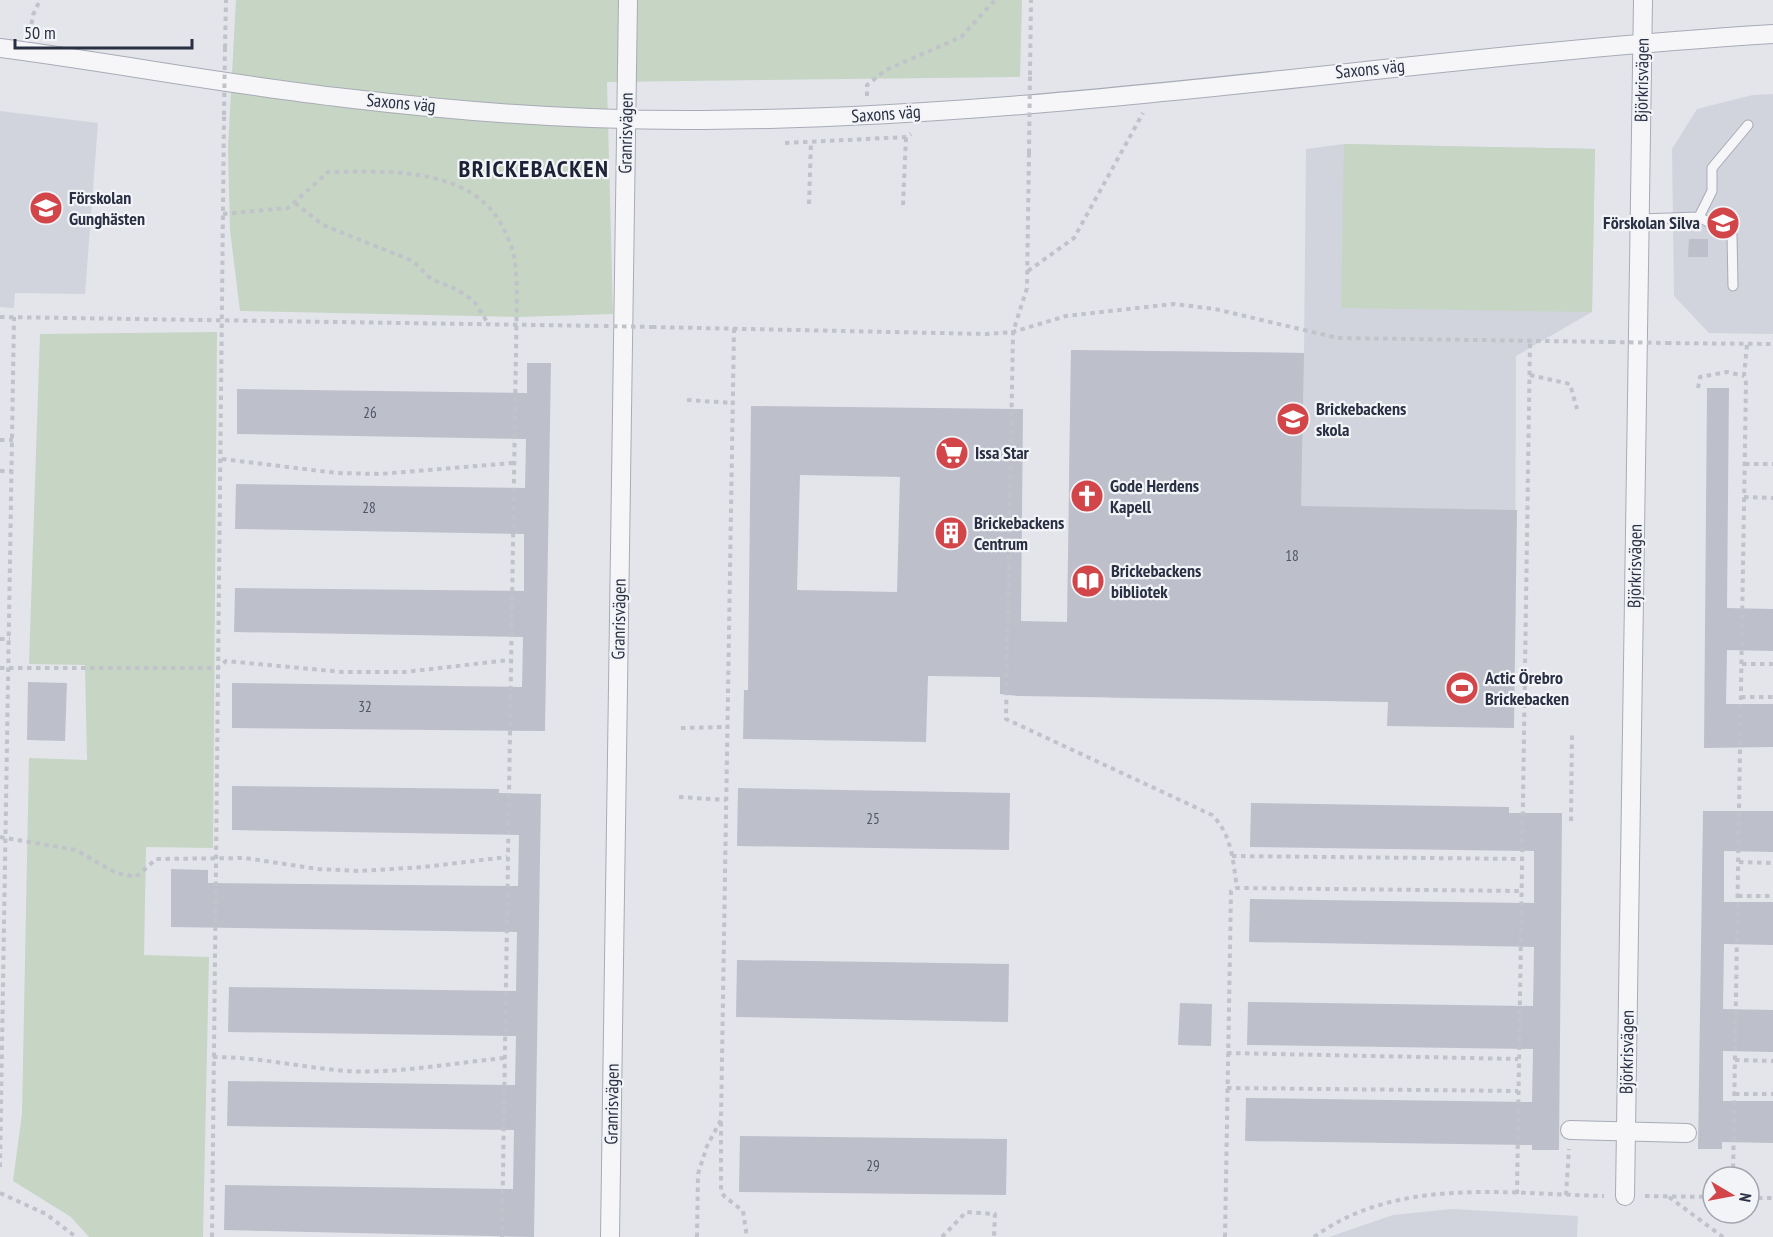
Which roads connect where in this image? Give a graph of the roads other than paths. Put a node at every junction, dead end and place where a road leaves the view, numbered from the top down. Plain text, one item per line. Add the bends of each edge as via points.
1 (628, 0) edge
2 (1643, 0) edge
3 (1773, 34) edge
4 (1643, 43) junction
5 (0, 48) edge
6 (627, 120) junction
7 (1748, 125) dead end
8 (1698, 217) junction
9 (1640, 219) junction
10 (1733, 286) dead end
11 (1570, 1131) road end
12 (1626, 1132) junction
13 (1686, 1133) dead end
14 (1625, 1196) road end
15 (610, 1237) edge

1 - 6 street, Granrisvägen
2 - 4 street, Björkrisvägen
3 - 4 street, Saxons väg
4 - 6 street, Saxons väg via 1154,93 868,116
4 - 9 street, Björkrisvägen
5 - 6 street, Saxons väg via 346,98
6 - 15 street, Granrisvägen
7 - 8 lane via 1712,168 1712,191
8 - 9 lane
8 - 10 lane via 1732,235
9 - 12 street, Björkrisvägen
11 - 12 street
12 - 13 street
12 - 14 street, Björkrisvägen

